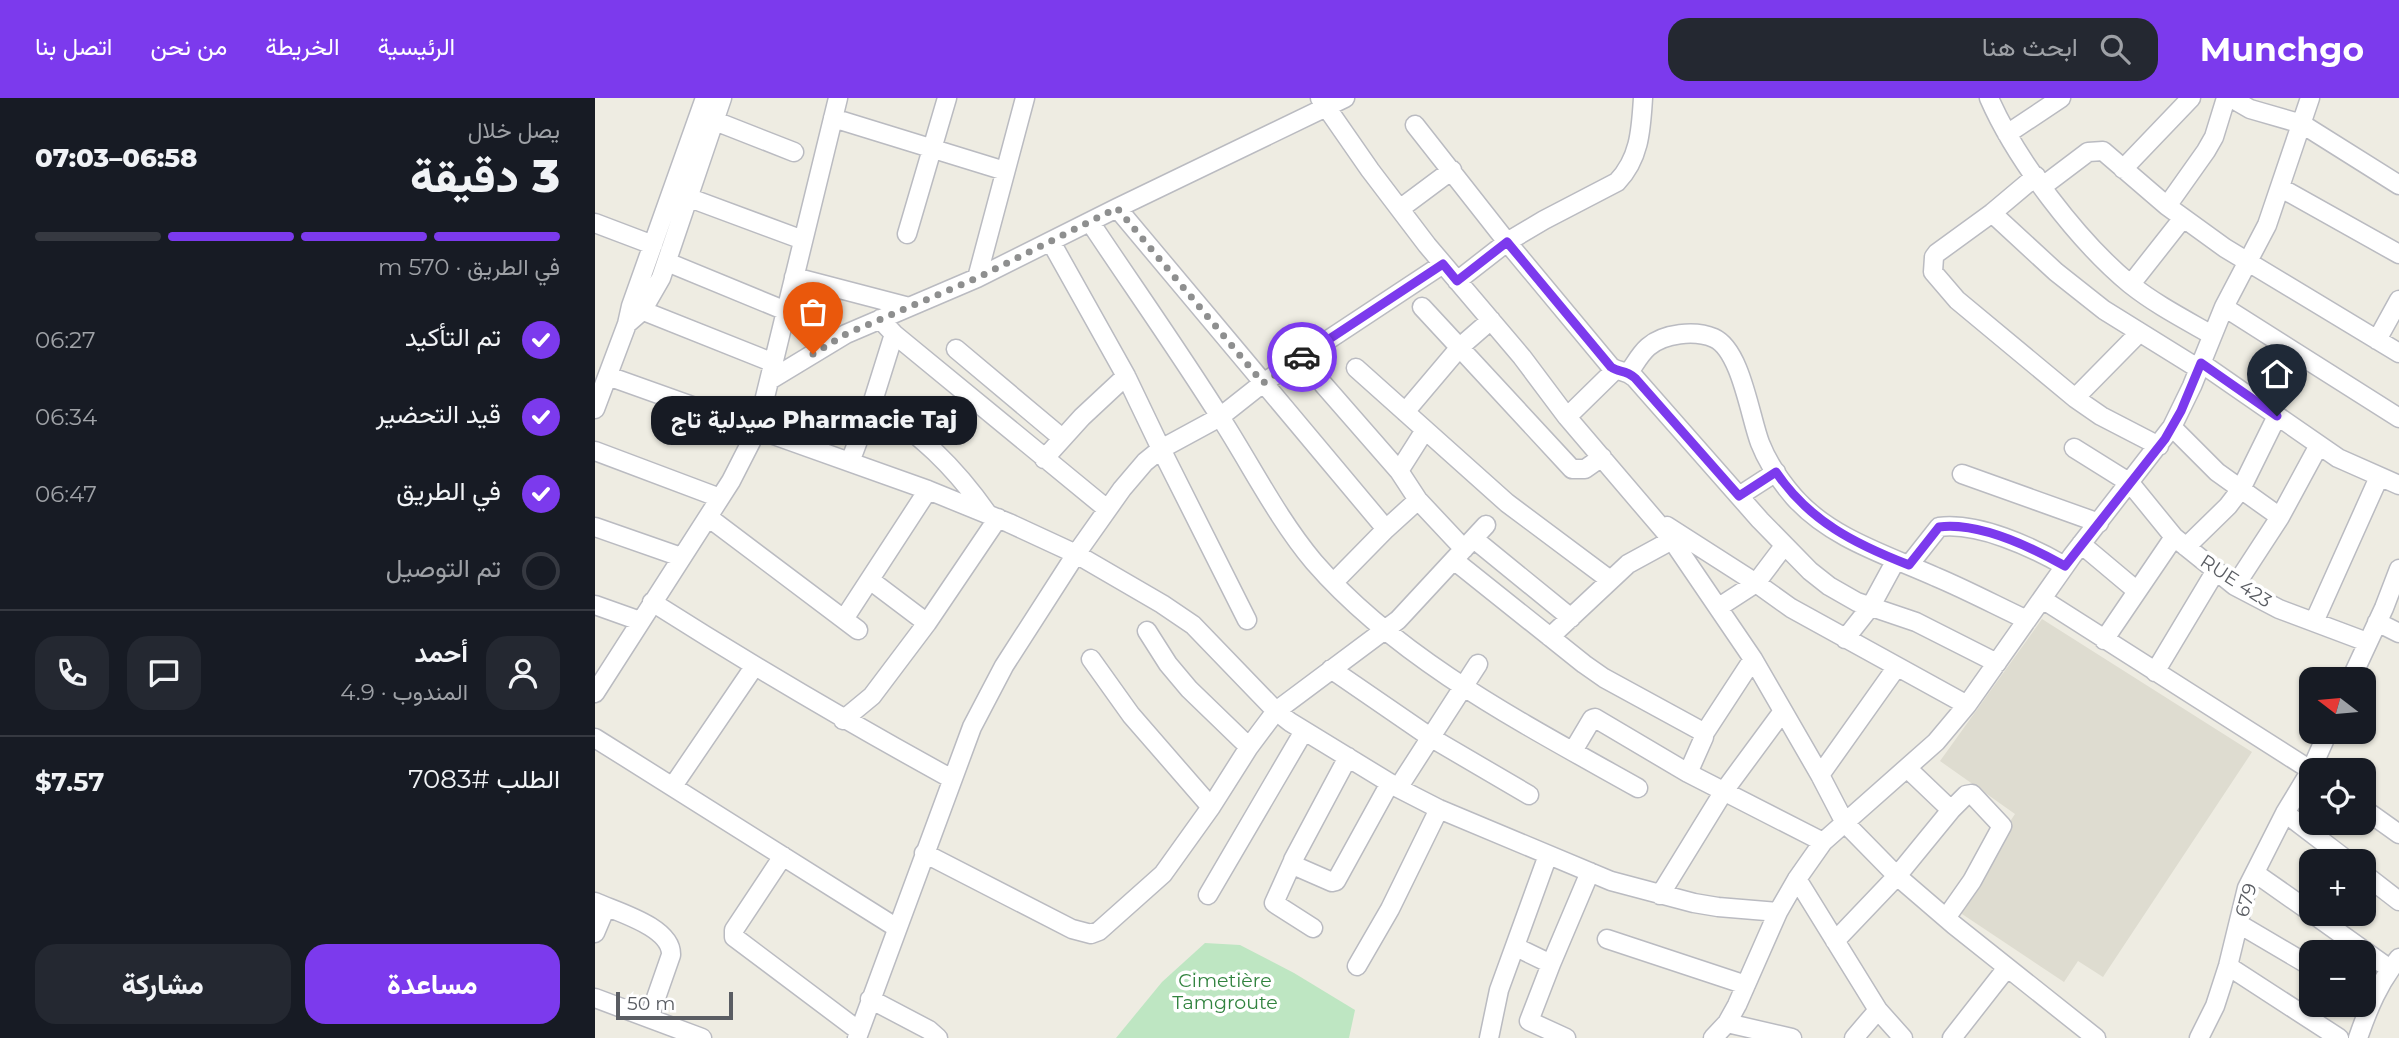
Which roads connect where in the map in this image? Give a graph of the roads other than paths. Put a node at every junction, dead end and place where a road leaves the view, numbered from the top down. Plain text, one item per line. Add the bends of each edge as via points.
1 (705, 98) edge
2 (722, 98) edge
3 (838, 98) edge
4 (947, 98) edge
5 (1025, 98) edge
6 (1345, 98) edge
7 (1643, 98) edge
8 (1989, 98) edge
9 (2061, 98) edge
10 (2191, 98) edge
11 (2228, 98) edge
12 (2310, 98) edge
13 (1323, 103) edge
14 (833, 118) junction
15 (715, 121) junction
16 (2302, 124) junction
17 (1415, 125) dead end
18 (2007, 134) junction
19 (932, 148) junction
20 (794, 152) dead end
21 (2123, 169) junction
22 (1452, 170) junction
23 (1005, 171) junction
24 (2039, 181) junction
25 (2399, 185) edge
26 (2281, 188) junction
27 (681, 195) junction
28 (2167, 206) junction
29 (1117, 208) junction
30 (1401, 208) junction
31 (1992, 213) junction
32 (2183, 218) junction
33 (1090, 222) junction
34 (595, 223) edge
35 (907, 234) dead end
36 (803, 240) junction
37 (1051, 242) junction
38 (1507, 242) junction
39 (653, 245) junction
40 (2399, 254) edge
41 (667, 262) junction
42 (2249, 262) junction
43 (1443, 264) junction
44 (794, 276) junction
45 (977, 278) junction
46 (1457, 281) junction
47 (2131, 284) junction
48 (2399, 300) edge
49 (909, 307) junction
50 (1422, 307) dead end
51 (2224, 307) junction
52 (786, 311) junction
53 (633, 314) junction
54 (880, 319) junction
55 (1491, 320) junction
56 (2139, 333) junction
57 (894, 334) junction
58 (2212, 335) junction
59 (2377, 340) junction
60 (1460, 347) junction
61 (956, 349) dead end
62 (2399, 354) edge
63 (2200, 366) junction
64 (1356, 368) dead end
65 (1622, 371) junction
66 (772, 372) junction
67 (608, 376) junction
68 (1126, 376) junction
69 (1263, 383) junction
70 (1323, 384) dead end
71 (2075, 398) junction
72 (873, 401) junction
73 (595, 409) edge
74 (1405, 412) junction
75 (2277, 416) junction
76 (1220, 417) junction
77 (1567, 417) junction
78 (2399, 418) edge
79 (2172, 427) junction
80 (757, 430) junction
81 (1425, 430) junction
82 (1062, 438) junction
83 (2319, 445) junction
84 (2159, 446) junction
85 (2074, 448) dead end
86 (1161, 449) junction
87 (595, 451) edge
88 (1602, 457) junction
89 (1044, 459) junction
90 (850, 462) junction
91 (1399, 471) junction
92 (1776, 472) junction
93 (1962, 474) dead end
94 (2379, 477) junction
95 (2130, 483) junction
96 (2399, 485) edge
97 (2241, 489) junction
98 (928, 490) junction
99 (1739, 496) junction
100 (720, 498) junction
101 (1418, 500) junction
102 (1107, 509) junction
103 (992, 516) junction
104 (708, 517) junction
105 (2280, 517) junction
106 (1657, 520) junction
107 (2099, 523) junction
108 (595, 527) edge
109 (1386, 529) junction
110 (1672, 540) junction
111 (2180, 542) junction
112 (1470, 543) junction
113 (2081, 544) junction
114 (1784, 546) junction
115 (1076, 554) junction
116 (681, 558) junction
117 (1903, 562) junction
118 (2065, 566) junction
119 (2399, 569) edge
120 (2215, 572) junction
121 (870, 580) junction
122 (1610, 580) junction
123 (1334, 582) junction
124 (1756, 583) junction
125 (2235, 586) junction
126 (2137, 591) junction
127 (2042, 599) junction
128 (652, 602) junction
129 (595, 605) edge
130 (1871, 606) junction
131 (1719, 607) junction
132 (1571, 618) junction
133 (1247, 620) dead end
134 (2027, 620) junction
135 (640, 621) junction
136 (2314, 622) junction
137 (2378, 622) junction
138 (927, 623) junction
139 (1147, 631) dead end
140 (1385, 631) junction
141 (2399, 633) edge
142 (1550, 638) junction
143 (1845, 639) junction
144 (2104, 640) junction
145 (2367, 642) junction
146 (1091, 659) dead end
147 (1753, 659) junction
148 (1997, 663) junction
149 (1478, 664) dead end
150 (754, 667) junction
151 (1896, 667) junction
152 (2356, 667) edge
153 (1331, 668) junction
154 (2155, 672) junction
155 (1464, 686) junction
156 (595, 694) edge
157 (1967, 705) junction
158 (1783, 711) junction
159 (1276, 712) junction
160 (843, 720) junction
161 (1304, 731) junction
162 (1704, 734) junction
163 (1430, 737) junction
164 (595, 738) edge
165 (1249, 747) junction
166 (1573, 751) junction
167 (1348, 757) junction
168 (2299, 762) edge
169 (1907, 768) junction
170 (1688, 773) junction
171 (1820, 775) junction
172 (952, 779) junction
173 (1394, 785) junction
174 (673, 786) junction
175 (1637, 788) dead end
176 (2299, 790) edge
177 (1724, 791) junction
178 (1529, 795) dead end
179 (1210, 807) junction
180 (1439, 810) junction
181 (1951, 810) junction
182 (2285, 813) junction
183 (2376, 818) edge
184 (1845, 823) junction
185 (2399, 834) edge
186 (1823, 842) junction
187 (2332, 849) edge
188 (924, 853) junction
189 (1548, 855) junction
190 (783, 856) junction
191 (1292, 863) junction
192 (1590, 872) junction
193 (2255, 873) junction
194 (1897, 876) junction
195 (1797, 879) junction
196 (2376, 883) edge
197 (1208, 895) dead end
198 (1660, 895) junction
199 (2399, 901) edge
200 (601, 904) edge
201 (2299, 904) edge
202 (1778, 912) junction
203 (1946, 918) junction
204 (2239, 924) junction
205 (2333, 926) edge
206 (897, 928) junction
207 (1313, 928) dead end
208 (595, 933) edge
209 (1607, 939) dead end
210 (1835, 941) junction
211 (1516, 947) junction
212 (2299, 959) edge
213 (1551, 964) junction
214 (2394, 964) edge
215 (1357, 966) dead end
216 (2228, 966) junction
217 (2007, 969) junction
218 (1746, 985) junction
219 (2376, 987) edge
220 (595, 998) edge
221 (870, 999) junction
222 (1878, 1010) junction
223 (2363, 1017) edge
224 (649, 1018) junction
225 (1740, 1029) edge
226 (858, 1034) edge
227 (702, 1038) edge
228 (938, 1038) edge
229 (1489, 1038) edge
230 (1566, 1038) edge
231 (1713, 1038) edge
232 (1792, 1038) edge
233 (1854, 1038) edge
234 (1903, 1038) edge
235 (1952, 1038) edge
236 (2096, 1038) edge
237 (2199, 1038) edge
238 (2339, 1038) edge
239 (2358, 1038) edge

1 - 27 street
2 - 15 street
3 - 14 street
4 - 19 street
5 - 23 street
6 - 13 street
7 - 38 street via 1640,139 1627,172 1604,190
8 - 18 street
9 - 18 street
10 - 21 street
11 - 16 street
11 - 28 street via 2206,151
12 - 16 street
13 - 29 street
13 - 30 street
14 - 19 street
14 - 36 street
15 - 20 street
15 - 27 street
16 - 25 street
16 - 26 street
17 - 22 street
18 - 24 street
19 - 23 street
19 - 35 street
21 - 24 street via 2103,151 2092,151
21 - 28 street
22 - 30 street
22 - 38 street
23 - 45 street
24 - 31 street
24 - 47 street via 2092,247
26 - 40 street
26 - 42 street
27 - 36 street
27 - 39 street
27 - 41 street
28 - 32 street
29 - 33 street
29 - 69 street
30 - 43 street
31 - 56 street via 2056,272
31 - 71 street via 1937,253 1933,272 1957,300
32 - 42 street
32 - 47 street
33 - 37 street
33 - 76 street
34 - 39 street
36 - 44 street
37 - 45 street
37 - 68 street
38 - 46 street
38 - 65 street via 1577,328
39 - 53 street
41 - 52 street
41 - 53 street via 656,289
42 - 51 street
42 - 59 street
43 - 46 street
43 - 69 street
44 - 49 street
44 - 52 street
45 - 49 street
46 - 55 street
47 - 58 street
48 - 59 street
49 - 54 street
50 - 60 street
51 - 58 street
51 - 78 street
52 - 66 street
53 - 66 street
53 - 67 street
54 - 57 street
54 - 66 street
55 - 60 street
55 - 77 street
56 - 63 street
56 - 71 street
57 - 72 street
57 - 89 street
58 - 63 street
59 - 62 street
60 - 74 street
60 - 88 street via 1572,469 1585,469
61 - 82 street
63 - 75 street
63 - 79 street
64 - 74 street
65 - 77 street
65 - 92 street via 1665,338 1700,335 1720,342 1732,359 1760,444
65 - 99 street
66 - 80 street
67 - 73 street
67 - 80 street
68 - 82 street
68 - 86 street
69 - 76 street
69 - 109 street
70 - 91 street
71 - 84 street
72 - 90 street
72 - 103 street via 939,454
74 - 81 street
75 - 83 street
75 - 97 street
76 - 86 street
76 - 123 street via 1280,516
77 - 88 street
79 - 84 street
79 - 97 street
80 - 90 street
80 - 100 street
81 - 91 street
81 - 122 street via 1507,503
82 - 89 street
83 - 94 street
83 - 105 street
84 - 95 street
85 - 95 street, RUE 423
86 - 102 street via 1139,468
86 - 133 street
87 - 100 street
88 - 106 street
89 - 102 street
90 - 98 street
91 - 101 street
92 - 99 street
92 - 117 street via 1793,496 1818,518 1855,542
93 - 107 street
94 - 96 street
94 - 136 street
95 - 107 street
95 - 111 street, RUE 423
97 - 105 street
97 - 111 street via 2228,506
98 - 103 street
98 - 121 street
99 - 114 street
100 - 104 street
101 - 109 street
101 - 112 street
102 - 115 street
103 - 115 street
103 - 138 street
104 - 116 street
104 - 121 street via 851,625
105 - 125 street
106 - 110 street
106 - 124 street
107 - 113 street
108 - 116 street
109 - 123 street
110 - 122 street via 1628,564
110 - 131 street
111 - 120 street, RUE 423
111 - 126 street
112 - 132 street
112 - 140 street
112 - 142 street
113 - 118 street
113 - 126 street
114 - 124 street
114 - 130 street via 1829,586
115 - 159 street via 1193,625
115 - 172 street via 998,677
116 - 128 street
117 - 118 street via 1939,527 1956,526 2009,540
117 - 130 street
117 - 134 street
118 - 127 street
119 - 137 street
120 - 125 street, RUE 423
120 - 154 street
121 - 138 street
122 - 132 street
123 - 140 street
124 - 131 street
124 - 143 street
125 - 136 street, RUE 423
126 - 144 street
127 - 134 street
127 - 144 street
128 - 135 street
128 - 150 street
129 - 135 street
130 - 143 street
130 - 148 street via 1916,622
131 - 147 street
132 - 142 street
134 - 148 street
135 - 156 street
136 - 145 street, RUE 423
137 - 141 street
137 - 145 street
138 - 160 street via 872,696
139 - 165 street via 1189,689
140 - 153 street
140 - 155 street
142 - 162 street via 1604,678
143 - 151 street
144 - 154 street
145 - 152 street
146 - 179 street via 1131,715
147 - 158 street
147 - 162 street
148 - 157 street
149 - 155 street
150 - 160 street
150 - 174 street
151 - 157 street
151 - 171 street
153 - 159 street
153 - 163 street
154 - 168 street
155 - 163 street
155 - 166 street
157 - 169 street
158 - 171 street
158 - 177 street
159 - 161 street
159 - 165 street
160 - 172 street
161 - 167 street
161 - 197 street
162 - 170 street
163 - 173 street
163 - 178 street
164 - 174 street
165 - 179 street
166 - 170 street via 1595,718
166 - 175 street
167 - 173 street
167 - 191 street
169 - 181 street
169 - 184 street
170 - 177 street
171 - 184 street
172 - 188 street
173 - 180 street
173 - 191 street via 1336,881
174 - 190 street
176 - 182 street, 679
177 - 186 street
177 - 198 street
179 - 188 street via 1163,874 1091,934 1072,929
180 - 189 street
180 - 215 street
181 - 194 street
181 - 203 street via 1972,794 2002,826
182 - 187 street
182 - 193 street, 679
183 - 185 street
184 - 186 street
184 - 194 street
186 - 195 street
188 - 206 street
189 - 192 street
189 - 211 street
190 - 206 street
190 - 226 street via 734,930 734,937
191 - 207 street via 1273,904
192 - 198 street
192 - 213 street
193 - 201 street
193 - 204 street, 679
194 - 203 street
194 - 210 street
195 - 202 street
195 - 210 street
196 - 199 street
198 - 202 street via 1718,908
200 - 208 street
200 - 224 street via 668,940 668,965
202 - 218 street
203 - 217 street
204 - 212 street
204 - 216 street, 679
205 - 214 street
206 - 221 street
209 - 218 street
210 - 222 street
211 - 213 street
211 - 229 street via 1499,990
213 - 230 street via 1529,1021
214 - 219 street
216 - 237 street, 679
216 - 238 street
217 - 235 street
217 - 236 street
218 - 225 street
220 - 224 street
221 - 226 street
221 - 228 street
222 - 233 street
222 - 234 street
223 - 239 street
224 - 227 street
225 - 231 street
225 - 232 street

